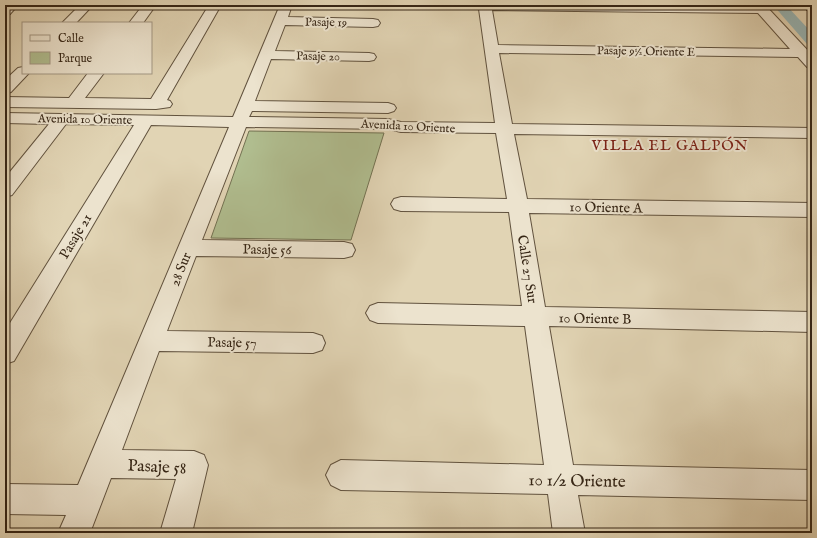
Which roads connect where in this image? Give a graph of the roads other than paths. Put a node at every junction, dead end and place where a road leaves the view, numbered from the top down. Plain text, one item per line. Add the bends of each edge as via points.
1 (12, 5) edge
2 (87, 5) edge
3 (150, 5) edge
4 (215, 5) edge
5 (424, 5) edge
6 (485, 6) edge
7 (760, 7) edge
8 (5, 11) edge
9 (283, 13) edge
10 (70, 22) edge
11 (137, 22) edge
12 (373, 22) dead end
13 (491, 49) junction
14 (802, 53) junction
15 (266, 56) junction
16 (369, 57) dead end
17 (812, 64) edge
18 (22, 71) edge
19 (95, 74) edge
20 (5, 89) edge
21 (5, 102) edge
22 (73, 103) junction
23 (178, 105) dead end
24 (388, 108) dead end
25 (239, 111) junction
26 (151, 112) junction
27 (5, 118) edge
28 (62, 118) junction
29 (504, 130) junction
30 (812, 132) edge
31 (5, 191) edge
32 (401, 204) dead end
33 (518, 206) junction
34 (812, 210) edge
35 (189, 248) junction
36 (344, 250) dead end
37 (378, 313) dead end
38 (535, 316) junction
39 (812, 322) edge
40 (151, 341) junction
41 (313, 343) dead end
42 (5, 353) edge
43 (102, 464) junction
44 (342, 475) dead end
45 (560, 480) junction
46 (812, 485) edge
47 (5, 499) edge
48 (88, 500) junction
49 (74, 533) edge
50 (176, 533) edge
51 (569, 533) edge

1 - 8 street
2 - 10 street
3 - 11 street
4 - 26 street, Pasaje 21
5 - 6 street
6 - 7 street
6 - 13 street, Calle 27 Sur
7 - 14 street
9 - 12 street, Pasaje 19
9 - 15 street, 28 Sur
13 - 14 street, Pasaje 9½ Oriente E
13 - 29 street, Calle 27 Sur
14 - 17 street
15 - 16 street, Pasaje 20
15 - 25 street, 28 Sur
18 - 20 street
19 - 22 street
21 - 22 street, Avenida 10 Oriente
22 - 26 street, Avenida 10 Oriente
23 - 26 street, Avenida 10 Oriente
24 - 25 street, Avenida 10 Oriente
25 - 26 street, Avenida 10 Oriente
25 - 29 street, Avenida 10 Oriente via 401,127
25 - 35 street, 28 Sur
26 - 28 street, Avenida 10 Oriente
26 - 42 street, Pasaje 21
27 - 28 street, Avenida 10 Oriente
28 - 31 street
29 - 30 street, Avenida 10 Oriente
29 - 33 street, Calle 27 Sur
32 - 33 street, 10 Oriente A
33 - 34 street, 10 Oriente A
33 - 38 street, Calle 27 Sur
35 - 36 street, Pasaje 56
35 - 40 street, 28 Sur
37 - 38 street, 10 Oriente B
38 - 39 street, 10 Oriente B
38 - 45 street, Calle 27 Sur
40 - 41 street, Pasaje 57
40 - 43 street, 28 Sur
43 - 48 street, 28 Sur
43 - 50 street, Pasaje 58 via 194,465
44 - 45 street, 10 1/2 Oriente
45 - 46 street, 10 1/2 Oriente
45 - 51 street, Calle 27 Sur
47 - 48 street
48 - 49 street, 28 Sur

